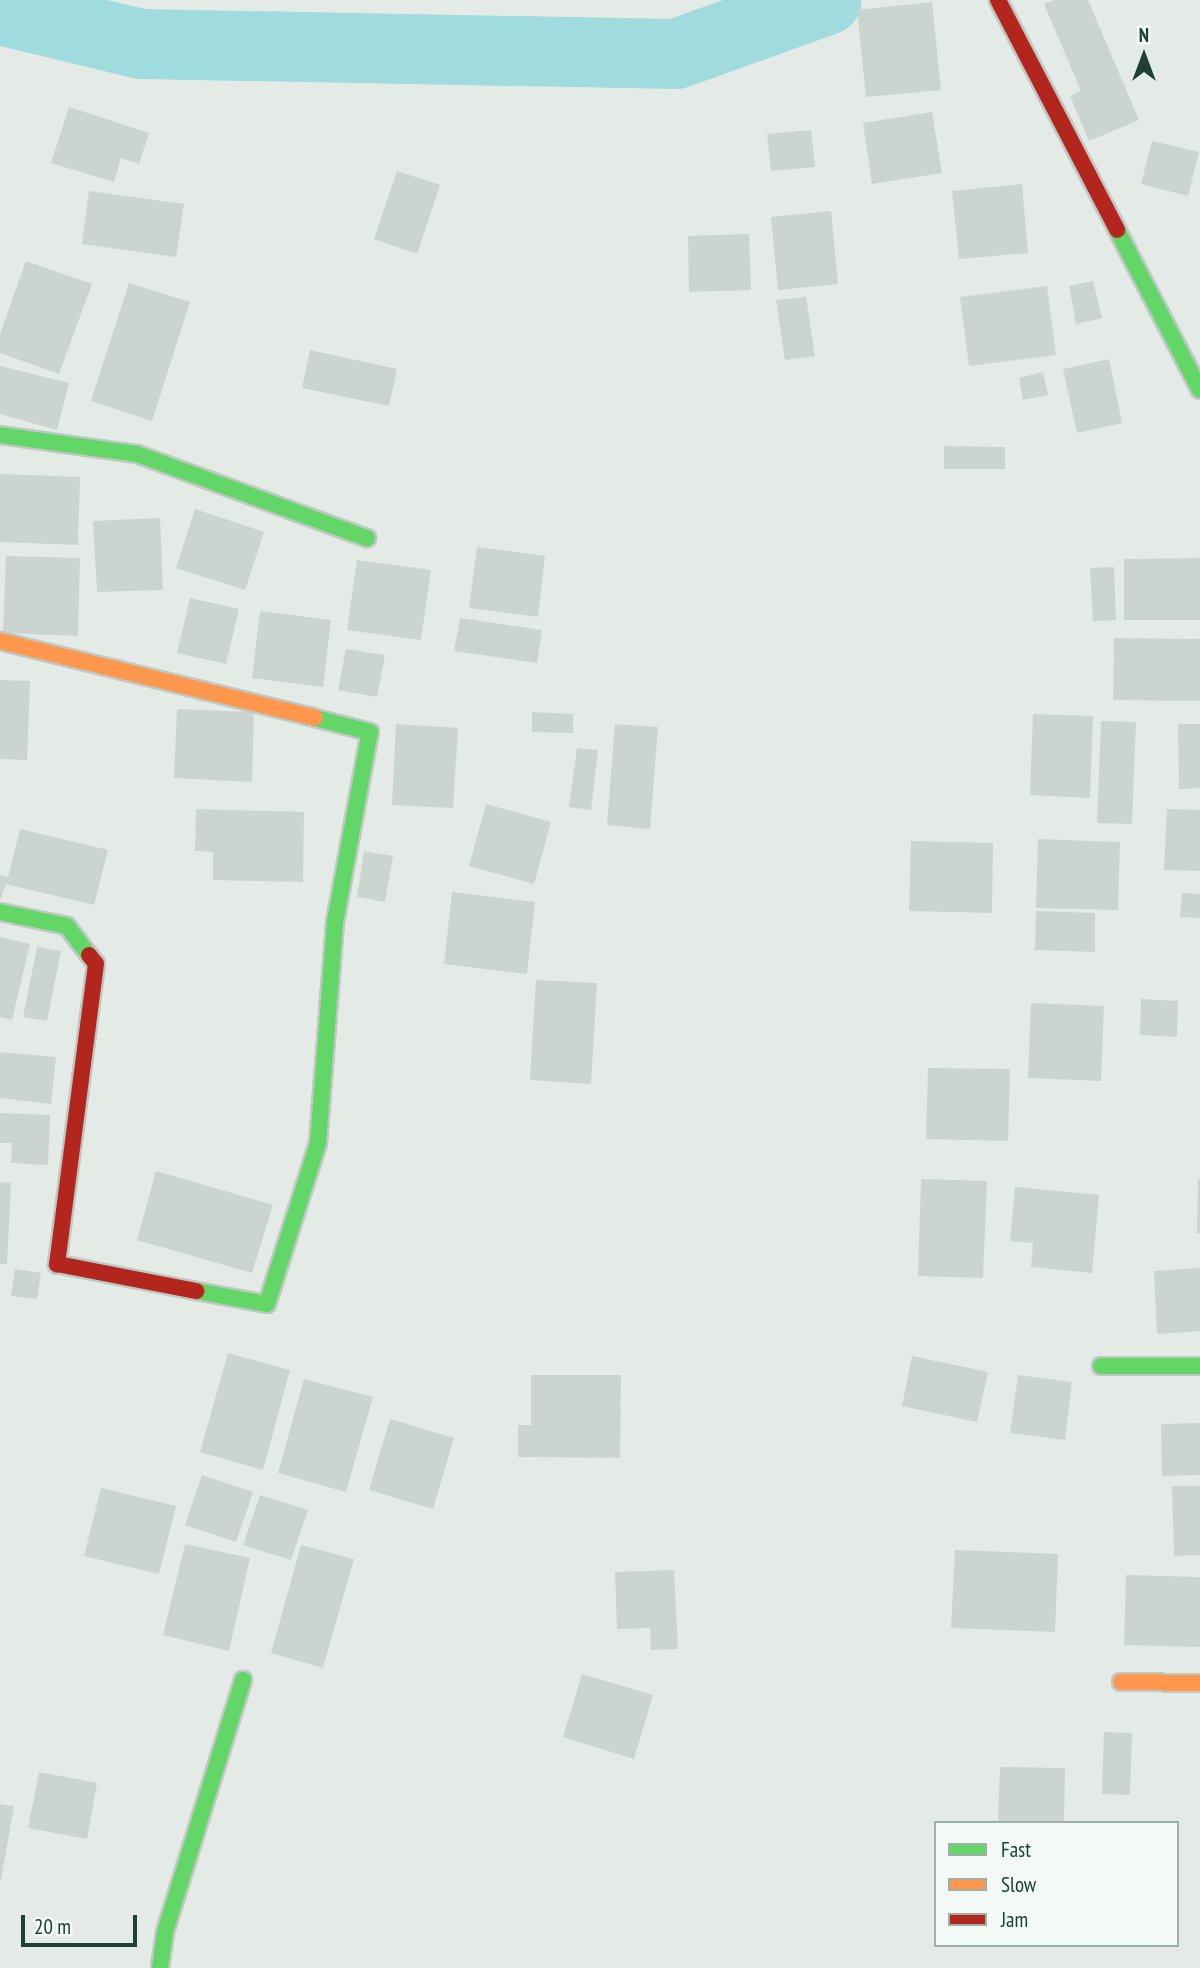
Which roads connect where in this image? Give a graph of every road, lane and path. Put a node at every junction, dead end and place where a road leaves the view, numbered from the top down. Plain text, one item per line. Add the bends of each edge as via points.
1 (998, 0) edge
2 (1200, 390) edge
3 (0, 435) edge
4 (367, 538) dead end
5 (0, 641) edge
6 (0, 912) edge
7 (1101, 1366) dead end
8 (1200, 1366) edge
9 (243, 1680) dead end
10 (1121, 1682) dead end
11 (1200, 1683) edge
12 (160, 1968) edge

1 - 2 street
3 - 4 street via 136,454
5 - 6 street via 370,732 335,922 318,1143 267,1304 57,1264 96,964 67,926
7 - 8 street
9 - 12 street via 165,1932
10 - 11 street

